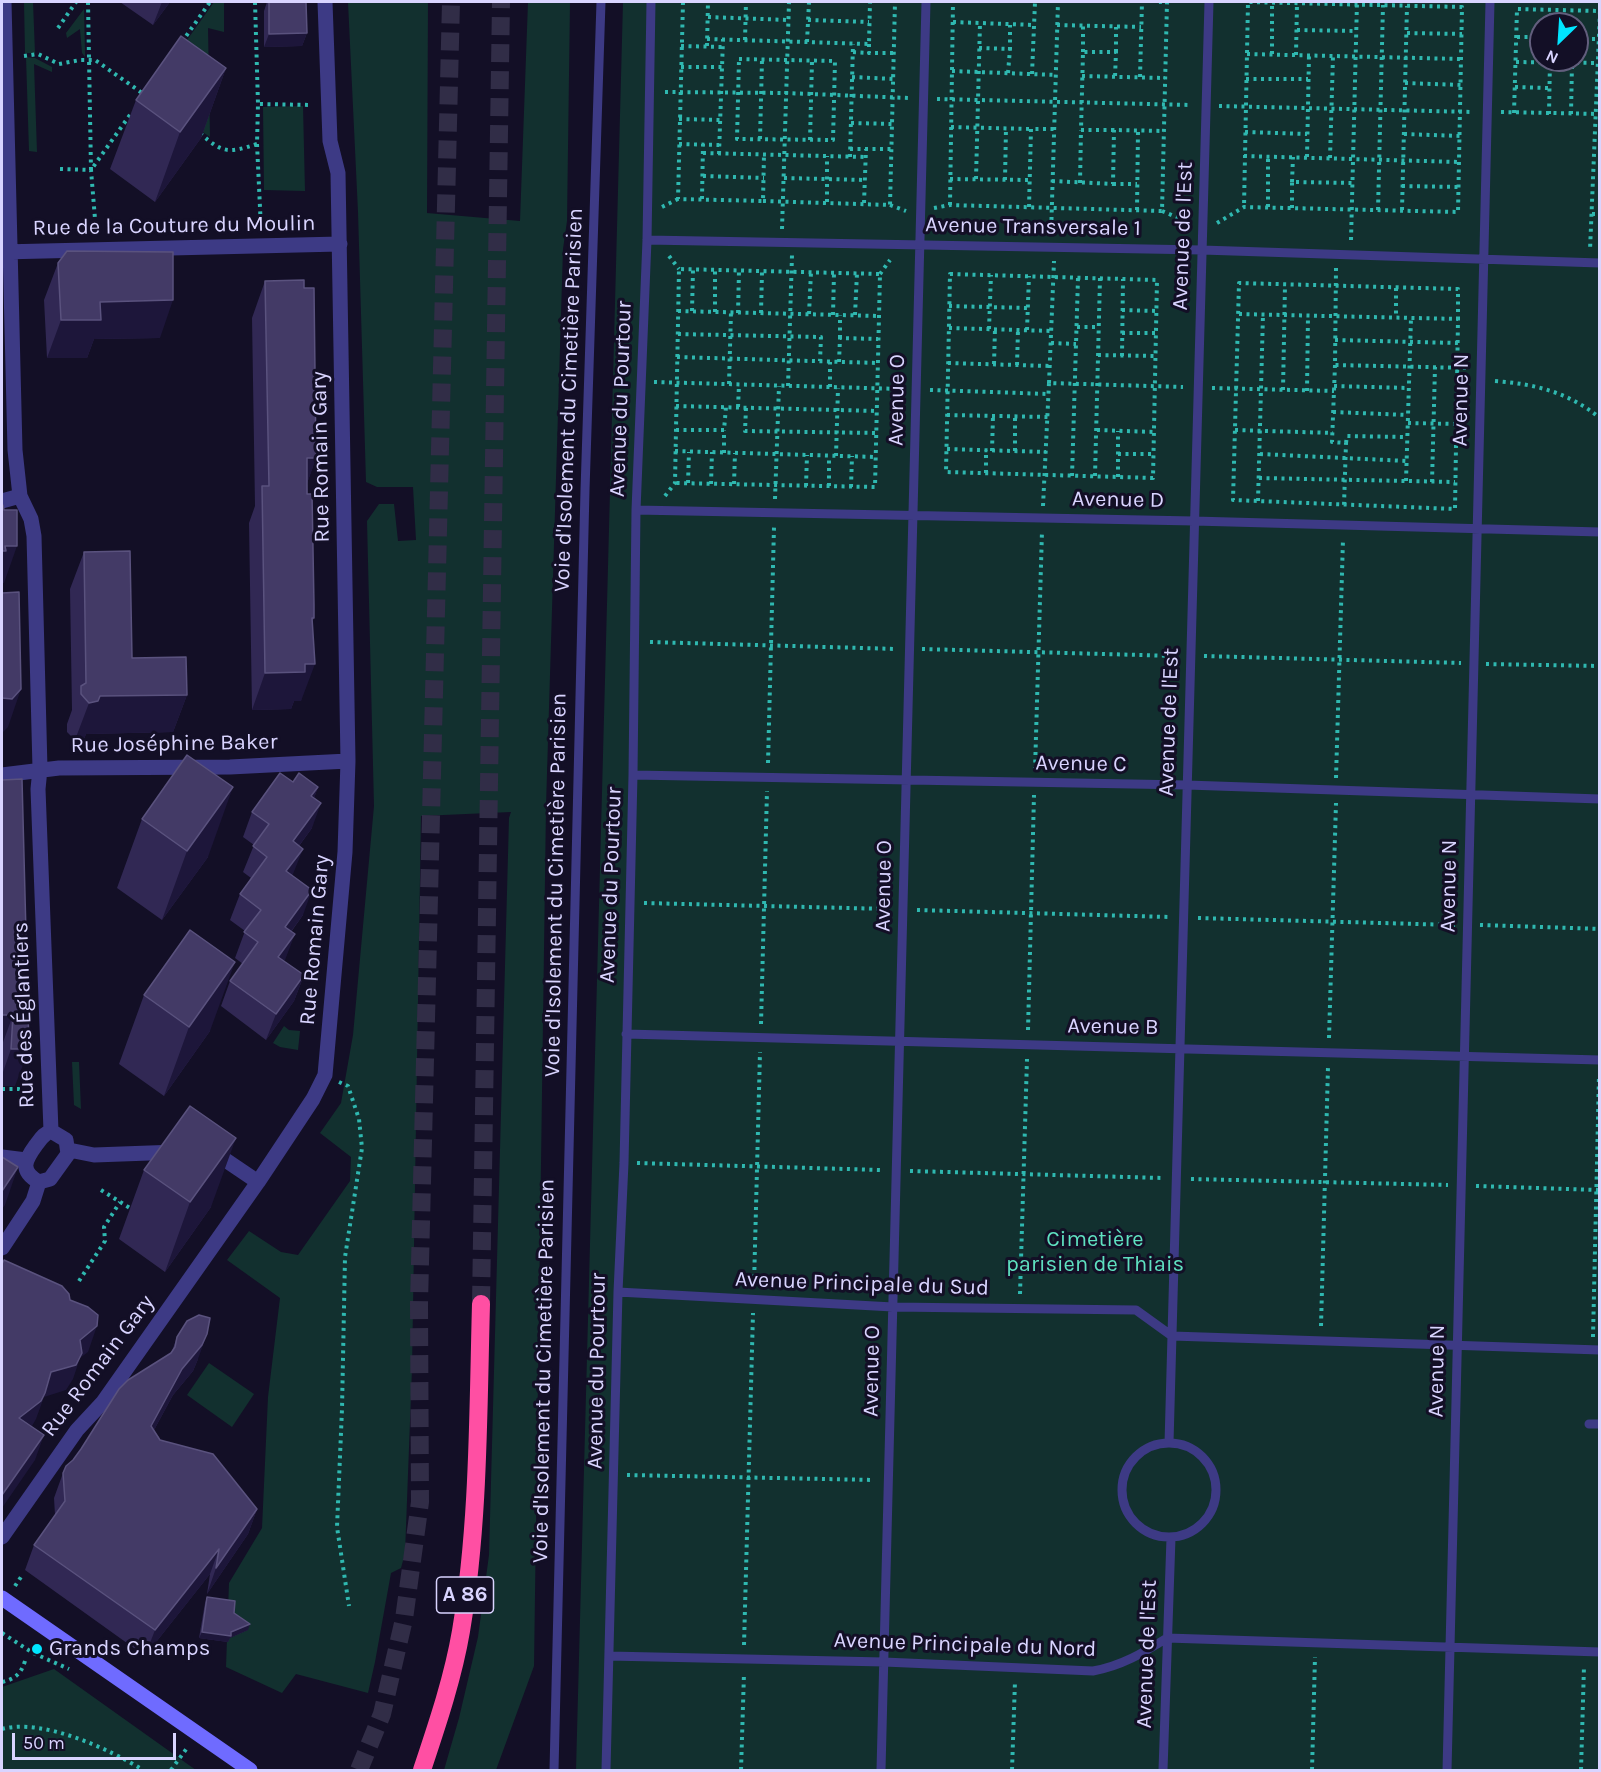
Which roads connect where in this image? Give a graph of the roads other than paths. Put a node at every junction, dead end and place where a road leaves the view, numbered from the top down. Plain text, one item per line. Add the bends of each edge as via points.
1 (4, 2) edge
2 (325, 2) edge
3 (602, 2) edge
4 (651, 2) edge
5 (926, 2) edge
6 (1209, 2) edge
7 (1490, 2) edge
8 (647, 240) junction
9 (340, 244) junction
10 (920, 245) junction
11 (1202, 250) junction
12 (6, 252) edge
13 (1484, 260) junction
14 (1595, 263) edge
15 (20, 496) junction
16 (2, 501) edge
17 (636, 510) junction
18 (913, 516) junction
19 (1194, 521) junction
20 (1477, 529) junction
21 (1599, 532) edge
22 (348, 761) junction
23 (40, 769) junction
24 (2, 775) edge
25 (633, 775) junction
26 (907, 780) junction
27 (1187, 785) junction
28 (1471, 796) junction
29 (1599, 800) edge
30 (626, 1034) junction
31 (900, 1041) junction
32 (1180, 1048) junction
33 (1464, 1056) junction
34 (1599, 1060) edge
35 (51, 1131) junction
36 (69, 1150) junction
37 (2, 1157) edge
38 (26, 1160) junction
39 (39, 1182) junction
40 (258, 1182) junction
41 (2, 1248) edge
42 (618, 1292) junction
43 (481, 1304) tunnel mouth
44 (893, 1307) junction
45 (1172, 1336) junction
46 (1457, 1346) junction
47 (1596, 1350) edge
48 (1589, 1424) dead end
49 (1599, 1424) edge
50 (1169, 1443) junction
51 (2, 1537) edge
52 (1170, 1538) junction
53 (2, 1598) edge
54 (1167, 1638) junction
55 (1450, 1648) junction
56 (1599, 1652) edge
57 (609, 1656) junction
58 (884, 1662) junction
59 (250, 1770) edge
60 (422, 1770) edge
61 (554, 1770) edge
62 (606, 1770) edge
63 (881, 1770) edge
64 (1163, 1770) edge
65 (1447, 1770) edge

1 - 12 street, Rue de la Couture du Moulin
2 - 9 street, Rue Romain Gary via 330,141 338,173
3 - 61 lane, Voie d'Isolement du Cimetière Parisien via 585,490
4 - 8 lane, Avenue du Pourtour
5 - 10 lane, Avenue O
6 - 11 lane, Avenue de l'Est
7 - 13 lane, Avenue N
8 - 10 lane, Avenue Transversale 1
8 - 17 lane, Avenue du Pourtour
9 - 12 street, Rue de la Couture du Moulin
9 - 22 street, Rue Romain Gary
10 - 11 lane, Avenue Transversale 1
10 - 18 lane, Avenue O
11 - 13 lane, Avenue Transversale 1
11 - 19 lane, Avenue de l'Est
12 - 15 street, Rue des Églantiers
13 - 14 lane, Avenue Transversale 1
13 - 20 lane, Avenue N
15 - 16 street
15 - 23 street, Rue des Églantiers via 34,536
17 - 18 lane, Avenue D
17 - 25 lane, Avenue du Pourtour
18 - 19 lane, Avenue D
18 - 26 lane, Avenue O
19 - 20 lane, Avenue D
19 - 27 lane, Avenue de l'Est
20 - 21 lane, Avenue D
20 - 28 lane, Avenue N
22 - 23 street, Rue Joséphine Baker
22 - 40 street, Rue Romain Gary via 345,852 325,1075
23 - 24 street, Rue Joséphine Baker
23 - 35 street, Rue des Églantiers
25 - 26 lane, Avenue C
25 - 30 lane, Avenue du Pourtour
26 - 27 lane, Avenue C
26 - 31 lane, Avenue O
27 - 28 lane, Avenue C
27 - 32 lane, Avenue de l'Est
28 - 29 lane, Avenue C
28 - 33 lane, Avenue N
30 - 31 lane, Avenue B
30 - 42 lane, Avenue du Pourtour
31 - 32 lane, Avenue B
31 - 44 lane, Avenue O
32 - 33 lane, Avenue B
32 - 45 lane, Avenue de l'Est
33 - 34 lane, Avenue B
33 - 46 lane, Avenue N
35 - 36 street via 66,1140
35 - 38 street
36 - 39 street via 54,1175
36 - 40 street via 94,1155 205,1152 224,1159
37 - 38 street
38 - 39 street via 27,1170
39 - 41 street via 33,1201
40 - 51 street, Rue Romain Gary
42 - 44 lane, Avenue Principale du Sud
42 - 57 lane, Avenue du Pourtour
43 - 60 highway, A 86 via 472,1546 460,1632
44 - 45 lane, Avenue Principale du Sud via 1136,1310
44 - 58 lane, Avenue O
45 - 46 lane
45 - 50 lane, Avenue de l'Est
46 - 47 lane
46 - 55 lane, Avenue N
48 - 49 lane
50 - 52 lane via 1185,1446 1210,1466 1216,1497 1202,1525 1189,1534
50 - 52 lane via 1154,1445 1130,1462 1121,1491 1131,1519 1142,1530
52 - 54 lane, Avenue de l'Est
53 - 59 main road
54 - 55 lane
54 - 58 lane, Avenue Principale du Nord via 1112,1668 1093,1671
54 - 64 lane, Avenue de l'Est
55 - 56 lane
55 - 65 lane, Avenue N
57 - 58 lane, Avenue Principale du Nord
57 - 62 lane, Avenue du Pourtour
58 - 63 lane, Avenue O

